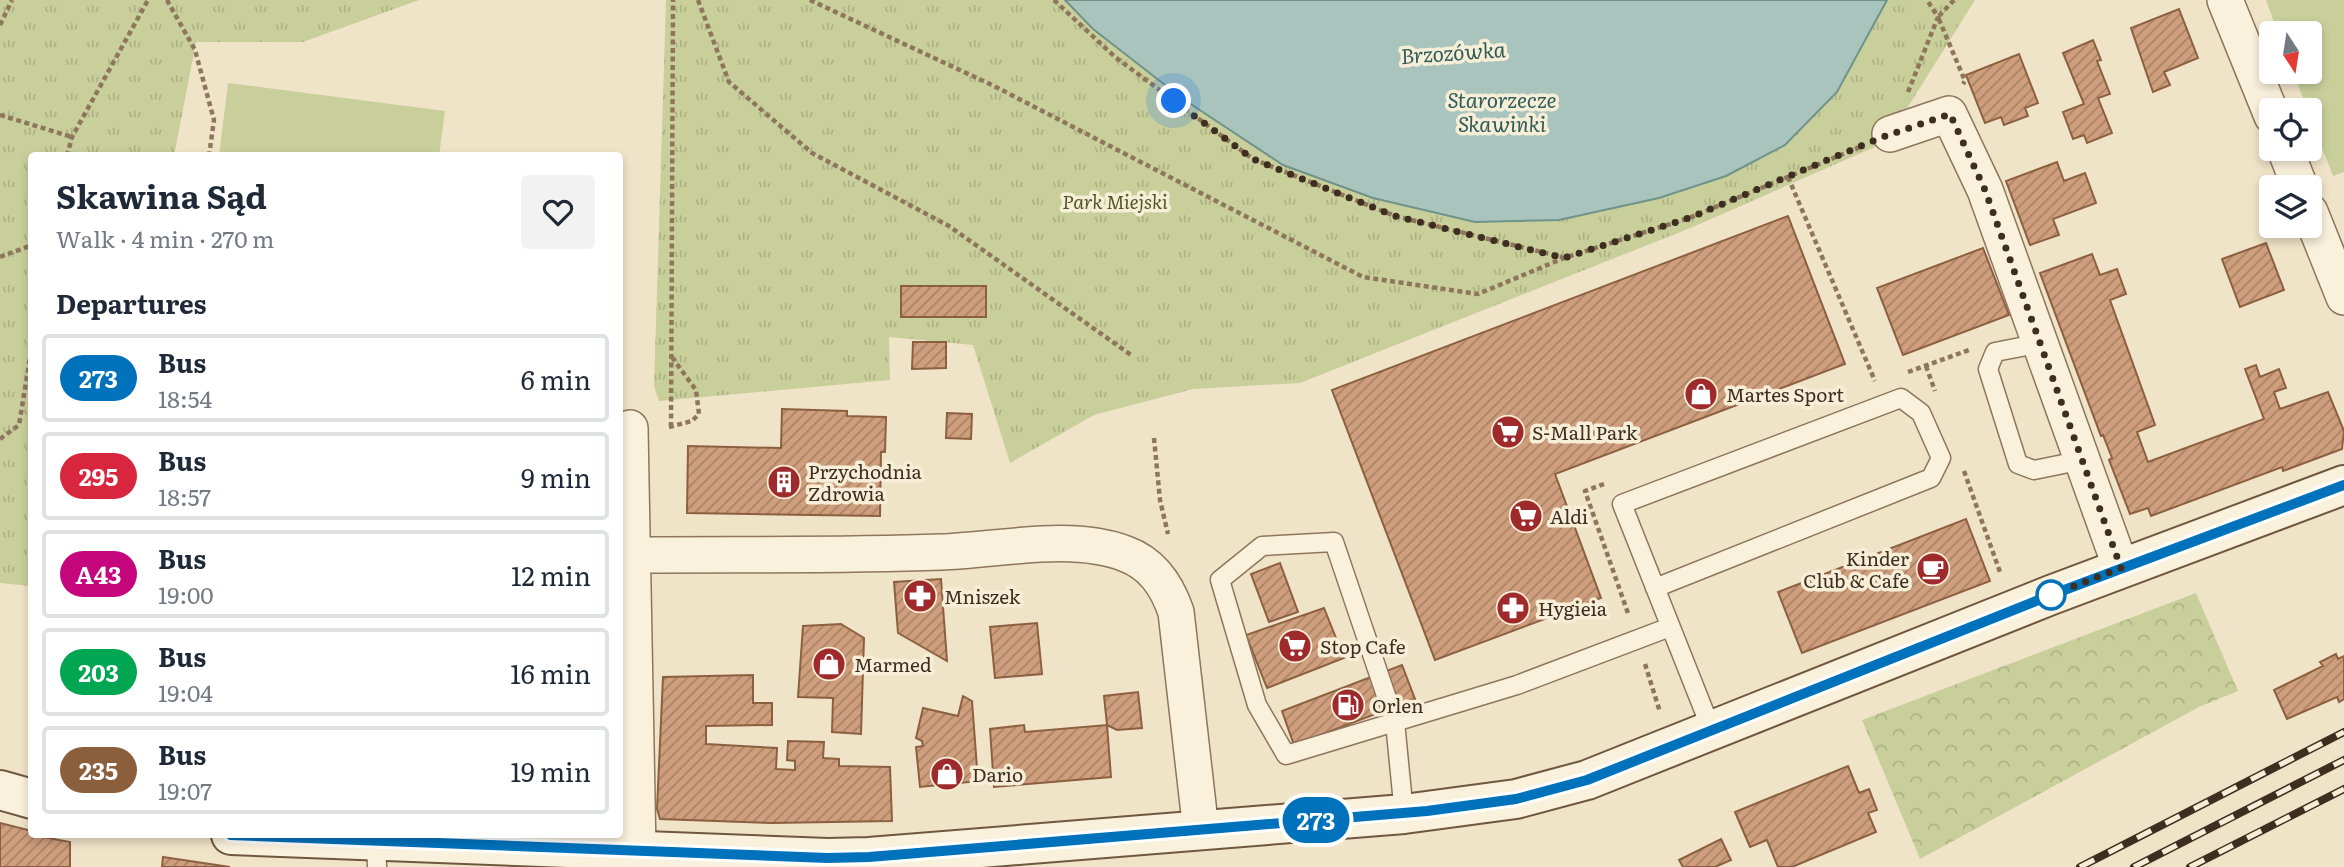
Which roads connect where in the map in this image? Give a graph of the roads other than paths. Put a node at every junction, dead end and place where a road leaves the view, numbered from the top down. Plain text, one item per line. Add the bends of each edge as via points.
1 (2225, 0) edge
2 (2265, 98) edge
3 (1891, 134) road end
4 (2321, 238) edge
5 (2342, 286) edge
6 (2042, 344) junction
7 (630, 428) dead end
8 (2083, 460) junction
9 (2344, 486) edge
10 (632, 555) junction
11 (2121, 568) junction
12 (1655, 588) junction
13 (1670, 627) junction
14 (1395, 722) junction
15 (1712, 731) junction
16 (0, 789) edge
17 (28, 798) edge
18 (1404, 814) junction
19 (1201, 831) junction
20 (254, 838) edge
21 (377, 854) edge
22 (1010, 856) edge
23 (639, 859) edge

1 - 2 street
3 - 6 street via 1950,114 1985,190
4 - 5 street
6 - 8 street
6 - 8 lane via 1994,352 1988,369 2018,464 2034,470
7 - 10 street
8 - 11 street
9 - 11 main road
10 - 19 street via 940,552 1085,543 1128,555 1158,576 1176,612
10 - 23 street
11 - 15 main road
12 - 12 lane via 1622,504 1901,398 1922,414 1941,458 1931,478
12 - 13 lane
13 - 14 lane via 1517,685
13 - 15 lane
14 - 14 lane via 1334,542 1262,546 1220,580 1257,705 1286,755
14 - 18 lane
15 - 18 main road via 1550,791
16 - 17 main road
18 - 19 main road
19 - 22 main road
20 - 21 main road
21 - 23 main road
22 - 23 main road

